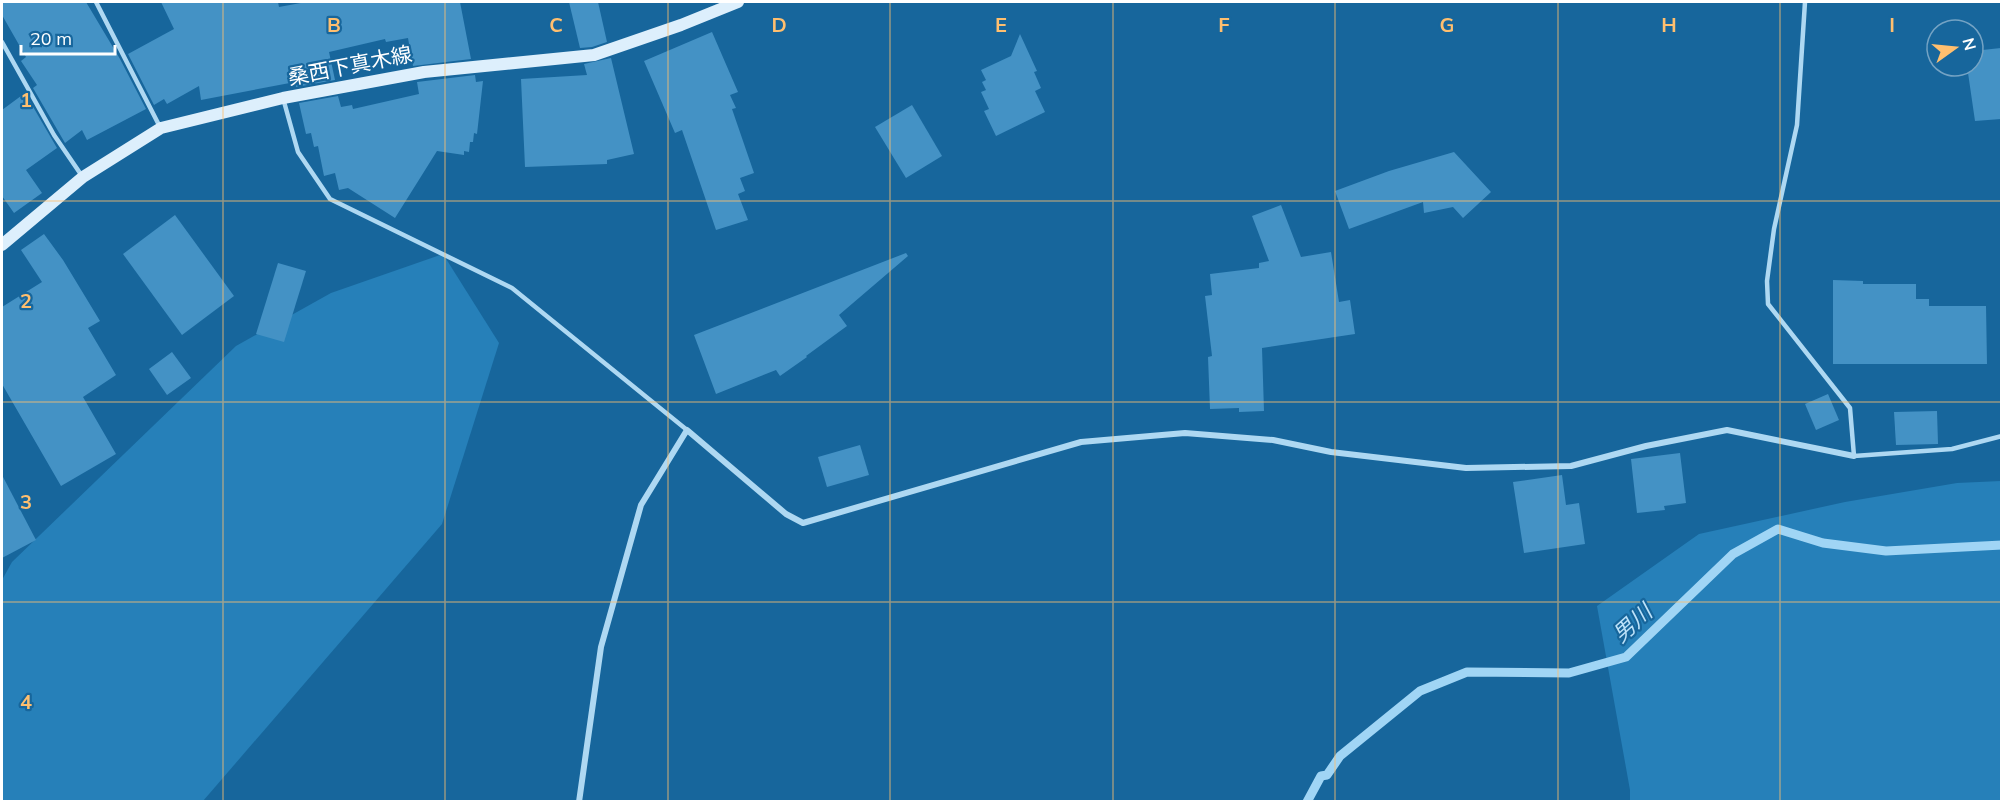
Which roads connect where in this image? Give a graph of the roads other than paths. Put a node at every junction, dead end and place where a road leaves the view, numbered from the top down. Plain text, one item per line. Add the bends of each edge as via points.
1 (96, 2) edge
2 (738, 2) edge
3 (1805, 2) edge
4 (2, 42) edge
5 (284, 98) junction
6 (161, 128) junction
7 (83, 177) junction
8 (2, 245) edge
9 (687, 430) junction
10 (2001, 436) edge
11 (1854, 456) junction
12 (579, 801) edge

1 - 6 lane
2 - 5 main road, 桑西下真木線 via 594,55 424,72
3 - 11 lane via 1797,125 1774,230 1768,304 1851,408
4 - 7 lane via 54,135
5 - 6 main road, 桑西下真木線
5 - 9 lane via 298,152 330,200 512,288
6 - 7 main road, 桑西下真木線
7 - 8 main road, 桑西下真木線
9 - 11 street via 786,514 803,523 1081,442 1185,433 1273,440 1331,452 1466,468 1570,466 1727,430
9 - 12 street via 641,505 602,647
10 - 11 lane via 1952,449

